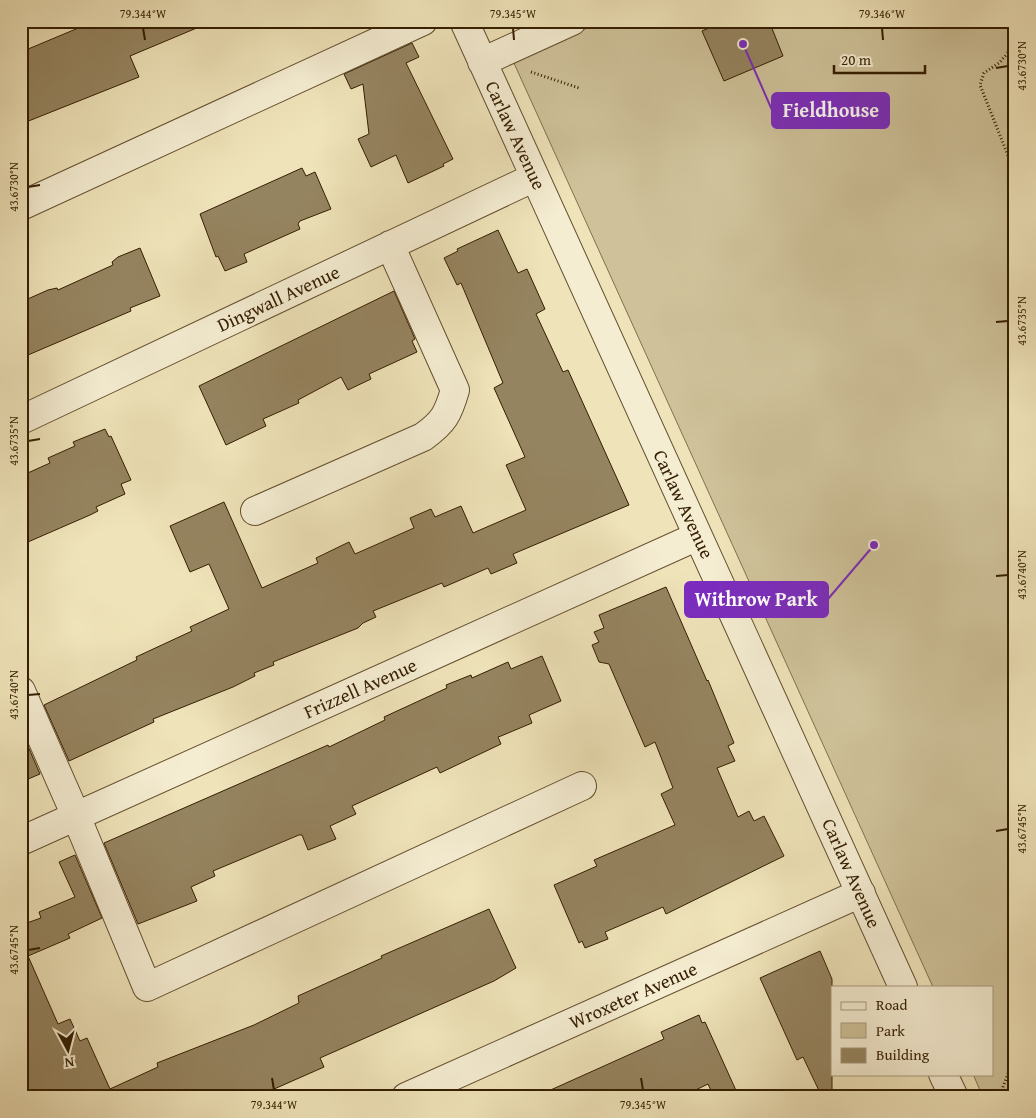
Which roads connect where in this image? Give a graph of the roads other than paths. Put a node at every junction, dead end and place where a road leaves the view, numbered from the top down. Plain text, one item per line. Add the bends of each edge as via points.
1 (423, 21) edge
2 (464, 21) edge
3 (572, 21) edge
4 (482, 62) junction
5 (535, 177) junction
6 (21, 206) edge
7 (390, 245) junction
8 (21, 420) edge
9 (255, 511) dead end
10 (698, 536) junction
11 (21, 691) edge
12 (582, 786) dead end
13 (76, 816) junction
14 (21, 841) edge
15 (861, 893) junction
16 (903, 986) edge
17 (944, 1076) edge
18 (406, 1097) edge
19 (954, 1097) edge

1 - 6 street
2 - 4 street, Carlaw Avenue
3 - 4 street
4 - 5 street, Carlaw Avenue
5 - 7 street, Dingwall Avenue
5 - 10 street, Carlaw Avenue
7 - 8 street, Dingwall Avenue
7 - 9 street via 456,390 449,412 423,437
10 - 13 street, Frizzell Avenue
10 - 15 street, Carlaw Avenue
11 - 13 street
12 - 13 street via 147,987
13 - 14 street, Frizzell Avenue
15 - 16 street, Carlaw Avenue
15 - 18 street, Wroxeter Avenue
17 - 19 street

